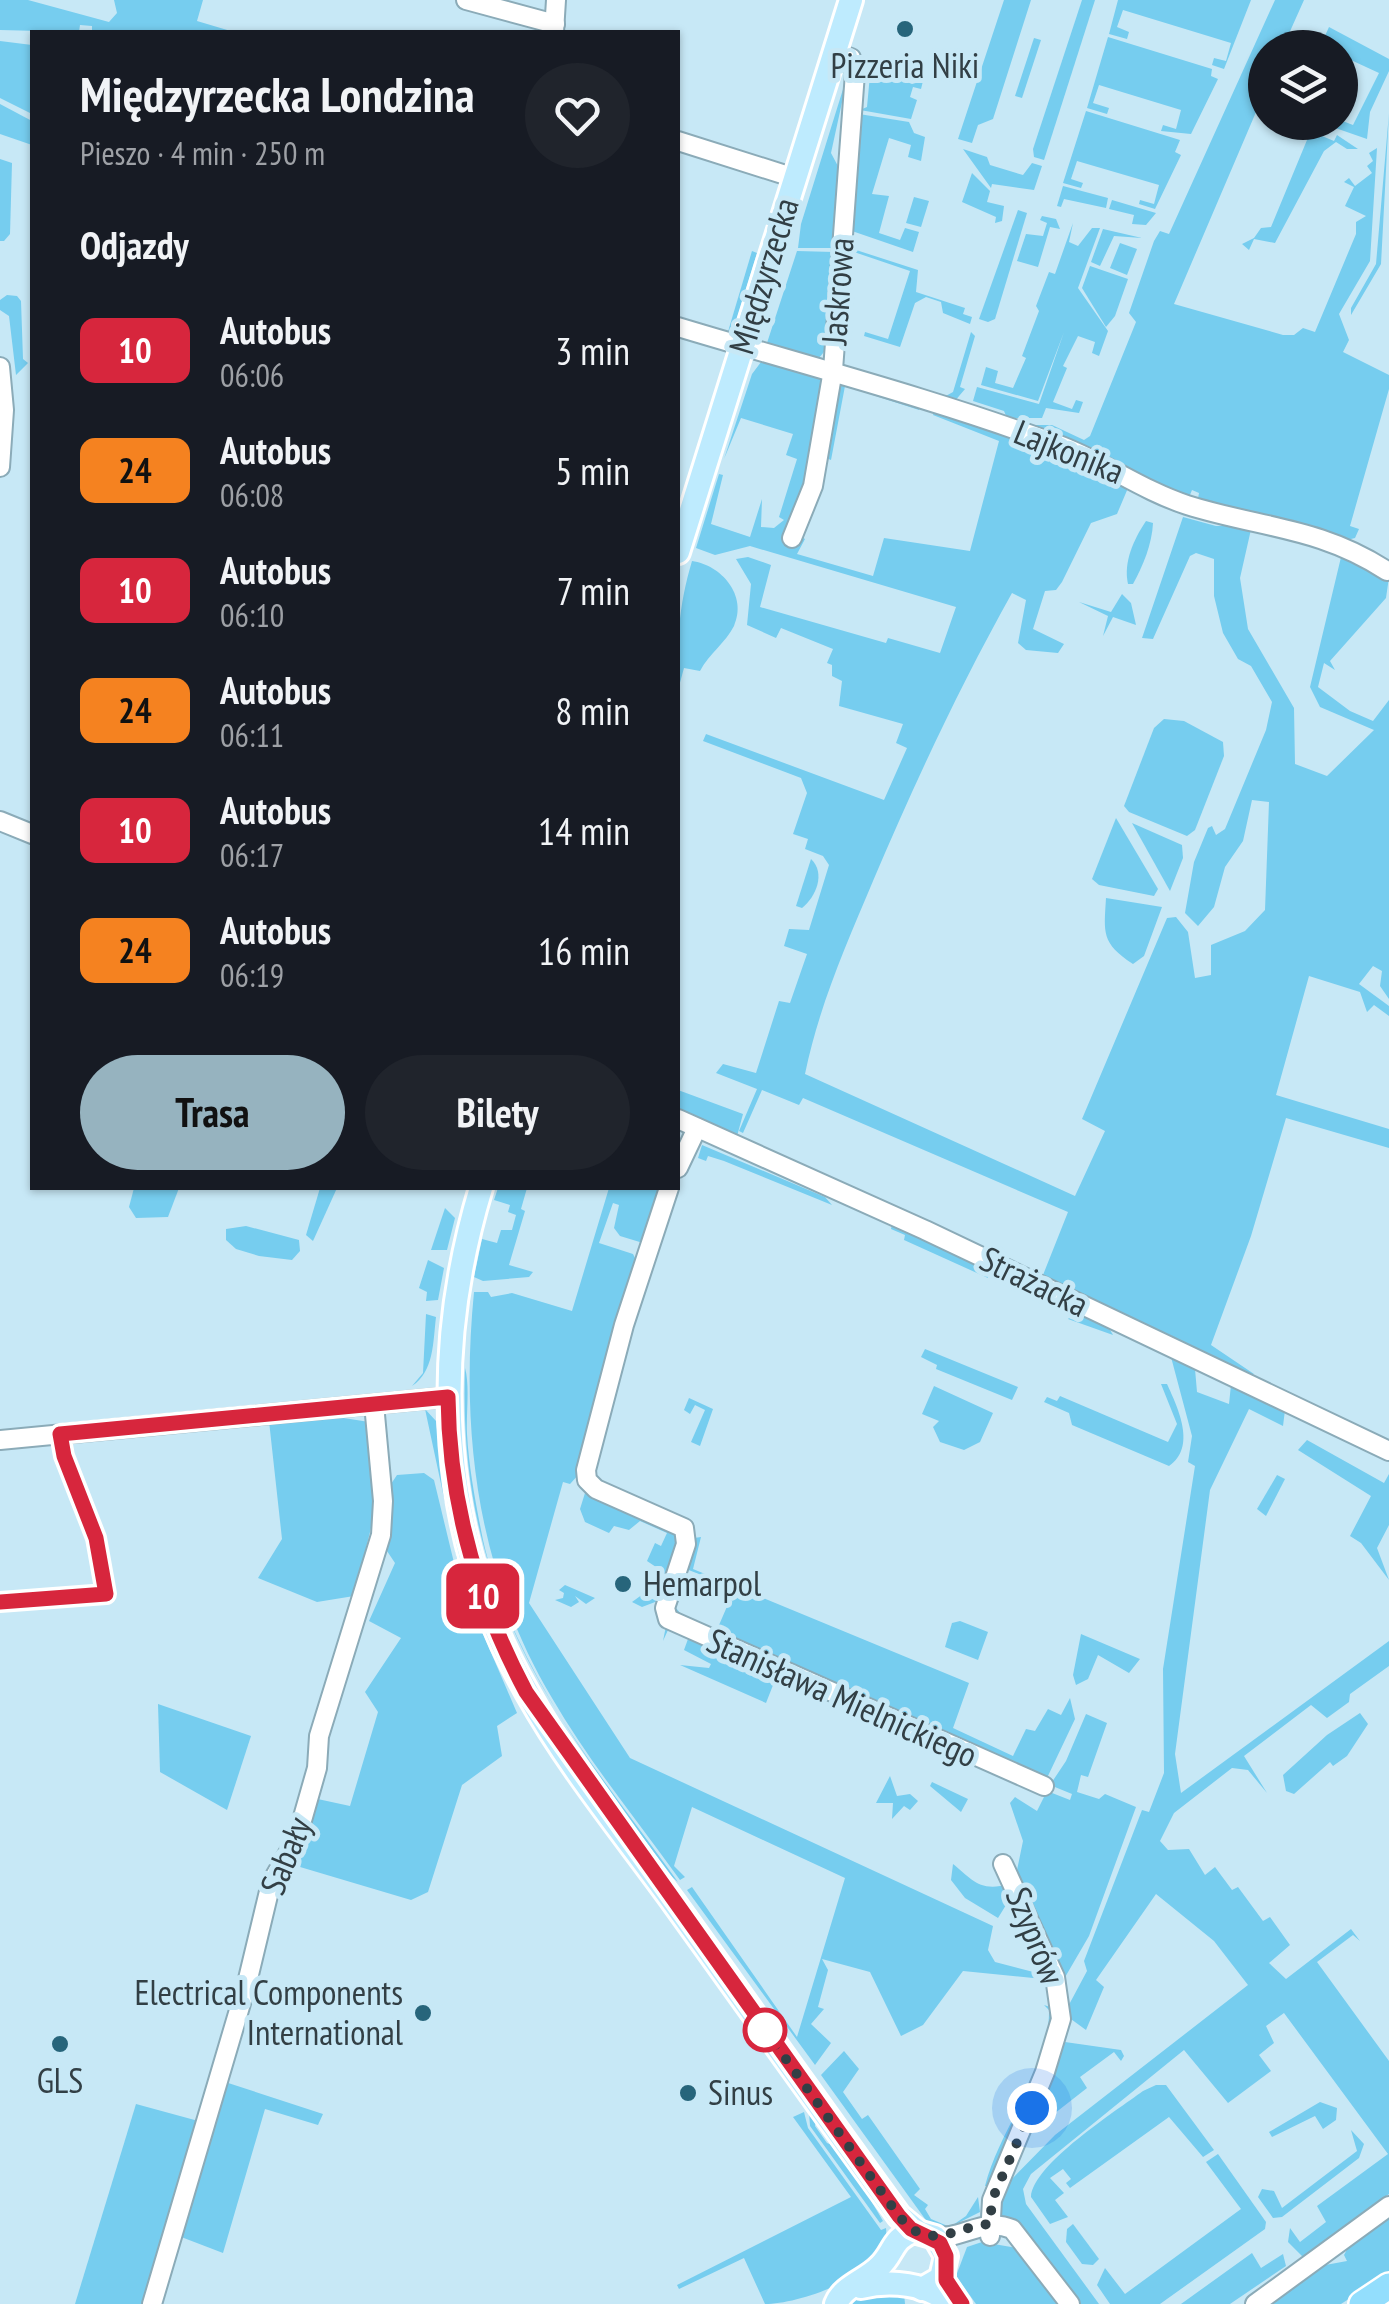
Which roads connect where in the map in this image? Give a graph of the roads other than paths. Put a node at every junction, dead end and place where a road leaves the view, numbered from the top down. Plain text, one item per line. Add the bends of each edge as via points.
1 (466, 0) edge
2 (556, 0) edge
3 (851, 0) edge
4 (554, 28) edge
5 (834, 52) junction
6 (680, 142) edge
7 (795, 178) junction
8 (680, 328) edge
9 (743, 346) junction
10 (0, 367) edge
11 (832, 370) junction
12 (0, 467) edge
13 (792, 538) dead end
14 (680, 546) edge
15 (1388, 571) edge
16 (0, 821) edge
17 (30, 833) edge
18 (680, 1121) edge
19 (697, 1128) junction
20 (680, 1164) edge
21 (480, 1190) edge
22 (668, 1190) edge
23 (448, 1397) junction
24 (374, 1404) junction
25 (0, 1440) edge
26 (1388, 1451) edge
27 (1044, 1786) dead end
28 (1003, 1864) dead end
29 (856, 2158) junction
30 (1389, 2206) edge
31 (990, 2230) junction
32 (924, 2233) junction
33 (892, 2247) junction
34 (946, 2265) junction
35 (911, 2286) junction
36 (1389, 2286) edge
37 (839, 2298) edge
38 (152, 2304) edge
39 (951, 2304) edge
40 (962, 2304) edge
41 (1070, 2304) edge
42 (1255, 2304) edge
43 (1362, 2304) edge

1 - 4 street
2 - 4 street
3 - 5 main road, Międzyrzecka
5 - 7 main road, Międzyrzecka
5 - 11 street, Jaskrowa via 851,58 856,73
6 - 7 street
7 - 9 main road, Międzyrzecka
8 - 9 street, Lajkonika
9 - 11 street, Lajkonika
9 - 14 main road, Międzyrzecka
10 - 12 street
11 - 13 street, Jaskrowa via 813,486
11 - 15 street, Lajkonika via 1058,444 1187,505 1337,542
16 - 17 street
18 - 19 street, Strażacka
19 - 20 street
19 - 26 street, Strażacka
21 - 23 main road via 457,1282
22 - 27 street, Stanisława Mielnickiego via 586,1470 596,1489 684,1528 668,1619
23 - 24 street
23 - 29 main road via 450,1451 468,1548 526,1692
24 - 25 street
24 - 38 street, Sabały via 381,1534 297,1838 271,1884
28 - 31 street, Szyprów via 1055,1978 1061,2019 992,2200
29 - 32 main road via 906,2225
29 - 33 main road via 889,2222
30 - 42 street
31 - 32 street via 948,2237
31 - 34 street via 962,2244
31 - 41 street via 1040,2261
32 - 33 main road
32 - 34 main road via 943,2246
33 - 35 main road via 889,2267
33 - 37 main road via 878,2268
34 - 35 main road via 938,2280
34 - 40 main road via 947,2282
35 - 37 main road via 881,2282
35 - 39 main road
36 - 43 highway

